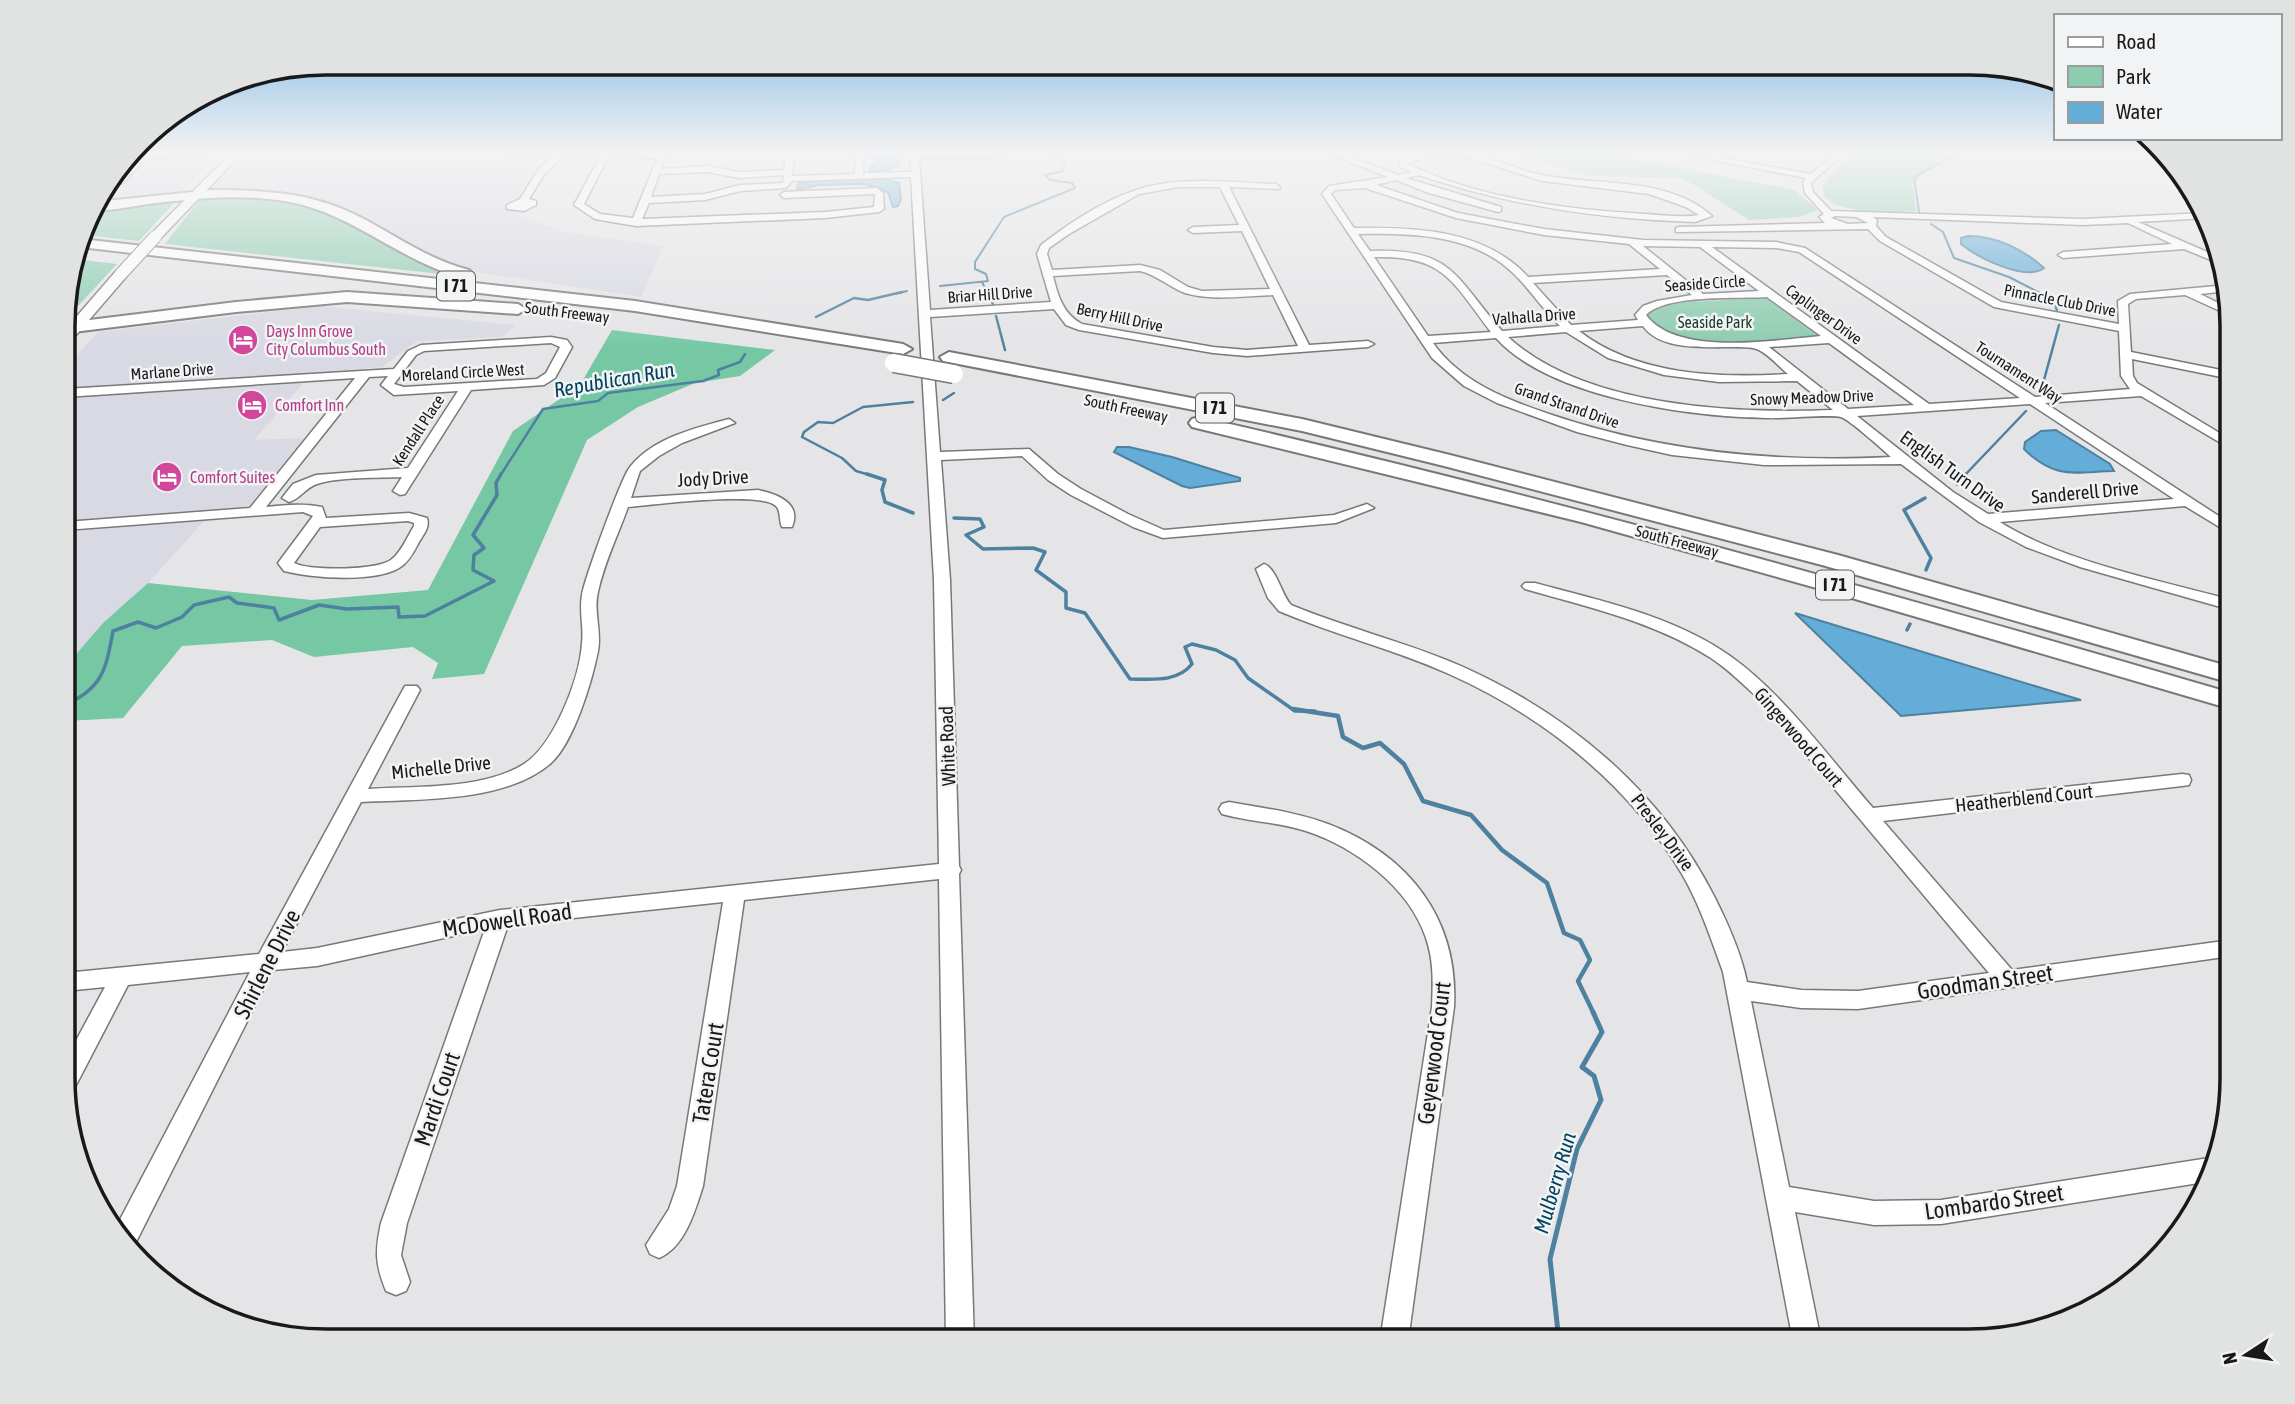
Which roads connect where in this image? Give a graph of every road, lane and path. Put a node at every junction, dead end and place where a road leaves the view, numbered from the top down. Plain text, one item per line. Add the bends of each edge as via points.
1 (174, 218) edge
2 (349, 218) edge
3 (601, 218) edge
4 (638, 218) edge
5 (768, 218) edge
6 (918, 218) edge
7 (1093, 218) edge
8 (1240, 218) edge
9 (1342, 218) edge
10 (1469, 218) edge
11 (1578, 218) edge
12 (1598, 218) edge
13 (1701, 218) edge
14 (1817, 218) edge
15 (1826, 218) edge
16 (1859, 218) edge
17 (1986, 218) edge
18 (2196, 219) edge
19 (1482, 221) junction
20 (636, 223) junction
21 (2132, 223) junction
22 (1592, 224) dead end
23 (1626, 224) junction
24 (1872, 224) junction
25 (1604, 225) dead end
26 (1845, 226) junction
27 (1245, 228) junction
28 (1193, 230) dead end
29 (1671, 230) dead end
30 (1351, 231) junction
31 (91, 238) edge
32 (1883, 239) junction
33 (1452, 240) junction
34 (1632, 242) junction
35 (89, 244) edge
36 (1704, 246) junction
37 (2185, 246) junction
38 (1367, 254) junction
39 (86, 255) edge
40 (2063, 255) dead end
41 (2210, 257) edge
42 (1668, 272) junction
43 (1049, 273) junction
44 (1525, 280) junction
45 (556, 289) junction
46 (2217, 289) edge
47 (2186, 291) junction
48 (1277, 292) junction
49 (1770, 294) junction
50 (1702, 298) junction
51 (1058, 305) junction
52 (2219, 307) edge
53 (554, 309) junction
54 (926, 314) junction
55 (737, 321) junction
56 (75, 323) edge
57 (1644, 323) junction
58 (2123, 328) junction
59 (1569, 329) junction
60 (75, 330) edge
61 (1498, 334) junction
62 (1831, 339) junction
63 (1426, 340) junction
64 (1368, 344) dead end
65 (1758, 344) junction
66 (1305, 349) junction
67 (2125, 354) junction
68 (898, 356) junction
69 (952, 365) junction
70 (397, 372) junction
71 (2220, 373) edge
72 (365, 374) junction
73 (1800, 377) junction
74 (466, 388) junction
75 (75, 392) edge
76 (2142, 392) junction
77 (2033, 400) junction
78 (1926, 408) junction
79 (1845, 414) junction
80 (729, 422) dead end
81 (2220, 438) edge
82 (933, 456) junction
83 (1904, 460) junction
84 (411, 472) junction
85 (400, 492) dead end
86 (289, 498) dead end
87 (2189, 502) junction
88 (621, 503) junction
89 (1367, 508) dead end
90 (255, 511) junction
91 (1984, 519) junction
92 (316, 523) junction
93 (2220, 523) edge
94 (787, 524) dead end
95 (75, 525) edge
96 (1264, 569) dead end
97 (1530, 586) dead end
98 (2220, 602) edge
99 (2220, 672) edge
100 (411, 690) dead end
101 (2220, 698) edge
102 (2182, 780) dead end
103 (356, 796) junction
104 (1228, 810) dead end
105 (1866, 816) junction
106 (951, 870) junction
107 (735, 893) junction
108 (500, 918) junction
109 (2220, 949) edge
110 (266, 962) junction
111 (121, 977) junction
112 (2006, 978) junction
113 (75, 981) edge
114 (1738, 990) junction
115 (75, 1065) edge
116 (2202, 1171) edge
117 (1780, 1198) junction
118 (128, 1232) edge
119 (659, 1245) dead end
120 (396, 1282) dead end
121 (960, 1329) edge
122 (1397, 1329) edge
123 (1805, 1329) edge

1 - 56 main road, bridge
2 - 45 highway via 434,265
3 - 20 street
4 - 20 street
5 - 20 street
6 - 54 street, White Road
7 - 43 street, Berry Hill Drive via 1044,247
8 - 27 street
9 - 30 street, Grand Strand Drive
10 - 19 street
11 - 23 street
12 - 23 street
13 - 23 street
14 - 23 street via 1739,225
15 - 26 street
16 - 24 street
17 - 21 street
18 - 21 street
19 - 33 street
19 - 34 street
21 - 24 street via 2076,226 1934,218
21 - 37 street
22 - 25 street
23 - 34 street
24 - 26 street
24 - 32 street, Pinnacle Club Drive
26 - 29 street
26 - 32 street, Pinnacle Club Drive
27 - 28 street
27 - 48 street
30 - 33 street via 1400,230
30 - 38 street, Grand Strand Drive
31 - 45 highway, I 71
32 - 58 street, Pinnacle Club Drive via 1998,305
33 - 44 street via 1495,254
34 - 36 street
34 - 42 street
35 - 55 highway, South Freeway / I 71
36 - 49 street, Caplinger Drive
36 - 77 street, Tournament Way via 1787,246 1810,254
37 - 40 street
37 - 41 street
38 - 61 street, Snowy Meadow Drive via 1408,255 1441,266
38 - 63 street, Grand Strand Drive
39 - 53 highway, South Freeway / I 71
42 - 44 street
42 - 50 street
43 - 48 street via 1140,268 1201,294
43 - 51 street, Berry Hill Drive
44 - 59 street
45 - 55 highway, I 71 via 694,309
46 - 47 street
47 - 52 street
47 - 58 street via 2128,298 2123,301
48 - 66 street
49 - 50 street, Seaside Circle
49 - 62 street, Caplinger Drive
50 - 57 street, Seaside Circle via 1650,305 1640,313
51 - 54 street, Briar Hill Drive
51 - 66 street, Berry Hill Drive via 1067,322 1087,329 1213,350
53 - 60 highway via 347,298 236,307
53 - 68 highway, South Freeway / I 71
54 - 82 street, White Road
55 - 68 highway, South Freeway / I 71
57 - 59 street, Valhalla Drive
57 - 65 street via 1687,342
58 - 67 street
59 - 61 street, Valhalla Drive
59 - 73 street via 1598,348 1677,373 1729,379
61 - 63 street, Valhalla Drive
61 - 79 street, Snowy Meadow Drive via 1547,368 1655,404 1763,417
62 - 65 street
62 - 78 street, Caplinger Drive
63 - 83 street, Grand Strand Drive via 1449,369 1480,390 1546,418 1612,438 1765,462
64 - 66 street, Berry Hill Drive
65 - 73 street, English Turn Drive
67 - 71 street
67 - 76 street via 2127,376
68 - 69 highway, South Freeway / I 71, bridge
69 - 99 highway, South Freeway / I 71 via 1302,425 1830,560
69 - 101 highway, South Freeway / I 71 via 1494,493 1874,595
70 - 72 street, Marlane Drive
70 - 74 street, Moreland Circle West via 388,389
70 - 74 street, Moreland Circle West via 421,348 551,340 566,347 551,375 540,382
72 - 75 street, Marlane Drive
72 - 90 street
73 - 79 street, English Turn Drive
74 - 84 street, Kendall Place
76 - 77 street, Snowy Meadow Drive
76 - 81 street
77 - 78 street, Snowy Meadow Drive
77 - 87 street, Tournament Way
78 - 79 street, Snowy Meadow Drive
79 - 83 street, English Turn Drive
80 - 88 street, Michelle Drive via 667,445 642,461 629,479
82 - 89 street via 1024,452 1056,479 1163,534 1336,519
82 - 106 street, White Road via 942,580
83 - 91 street, English Turn Drive
84 - 85 street, Kendall Place
84 - 86 street via 316,479 298,487
87 - 91 street, Sanderell Drive
87 - 93 street, Tournament Way
88 - 94 street, Jody Drive via 751,493 783,503
88 - 103 street, Michelle Drive via 587,605 589,653 549,755 522,774 486,786
90 - 92 street via 311,508 320,516
90 - 95 street
91 - 98 street, English Turn Drive via 2065,558
92 - 92 street via 286,563 289,568 387,568 396,564 422,521 409,517
96 - 114 street, Presley Drive via 1285,608 1456,671 1571,736 1605,766 1651,813 1702,886 1722,930
97 - 105 street, Gingerwood Court via 1630,615 1707,648 1766,696
100 - 103 street, Shirlene Drive
102 - 105 street, Heatherblend Court
103 - 110 street, Shirlene Drive
104 - 122 street, Geyerwood Court via 1332,833 1376,858 1417,901 1442,956 1443,1007
105 - 112 street, Gingerwood Court
106 - 107 street, McDowell Road
106 - 121 street, White Road
107 - 108 street, McDowell Road
107 - 119 street, Tatera Court via 690,1186 680,1216
108 - 110 street, McDowell Road via 340,953
108 - 120 street, Mardi Court via 394,1223 388,1255
109 - 112 street, Goodman Street
110 - 111 street, McDowell Road
110 - 118 street, Shirlene Drive
111 - 113 street, McDowell Road
111 - 115 street
112 - 114 street, Goodman Street via 1858,1000 1801,999
114 - 117 street, Presley Drive
116 - 117 street, Lombardo Street via 1941,1212 1874,1213
117 - 123 street, Presley Drive

